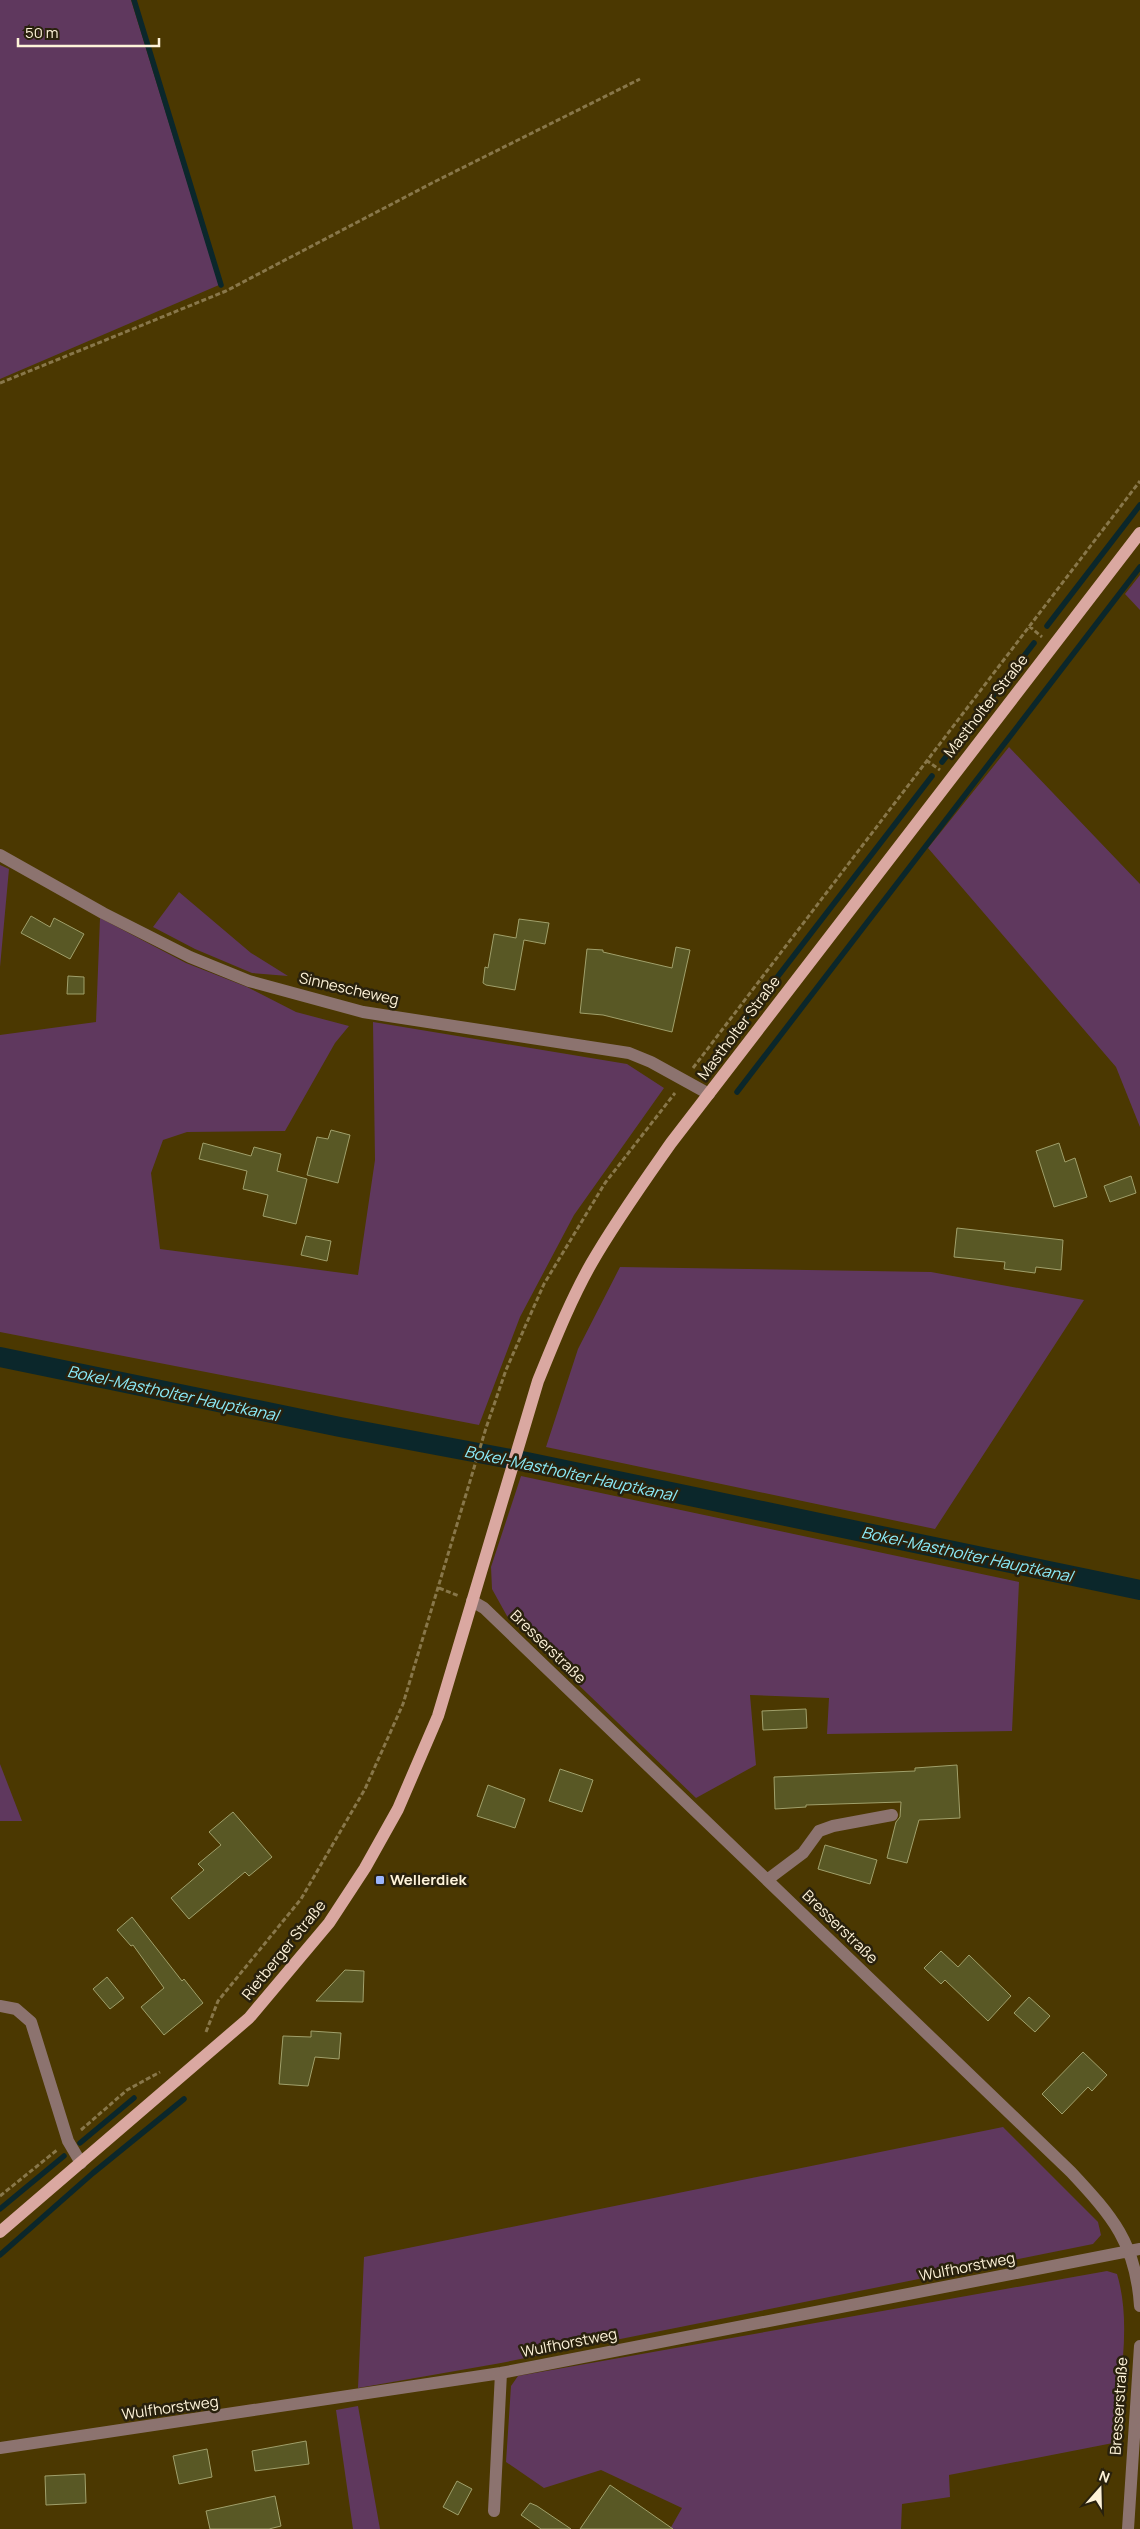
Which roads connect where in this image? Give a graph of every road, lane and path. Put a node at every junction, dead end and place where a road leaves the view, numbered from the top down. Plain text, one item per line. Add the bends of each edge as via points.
1 (640, 78) dead end
2 (0, 384) edge
3 (1140, 482) edge
4 (1140, 533) edge
5 (0, 855) edge
6 (684, 1081) junction
7 (709, 1094) junction
8 (439, 1588) junction
9 (472, 1601) junction
10 (892, 1815) dead end
11 (768, 1880) junction
12 (0, 2006) edge
13 (200, 2037) dead end
14 (166, 2067) dead end
15 (68, 2141) junction
16 (81, 2163) junction
17 (0, 2196) edge
18 (0, 2232) edge
19 (1135, 2250) edge
20 (1140, 2306) edge
21 (1140, 2346) edge
22 (500, 2373) junction
23 (0, 2448) edge
24 (1134, 2503) edge
25 (494, 2510) dead end
26 (1128, 2529) edge

1 - 2 path via 226,291
3 - 6 path via 708,1045
4 - 7 main road, Mastholter Straße
5 - 6 street, Sinnescheweg via 103,913 190,957 249,981 363,1012 630,1053
6 - 7 street, Sinnescheweg
6 - 8 path via 605,1183 544,1284 506,1370
7 - 9 main road, Mastholter Straße via 628,1202 590,1265 556,1337 522,1430
8 - 9 path
8 - 13 path via 403,1704 365,1789 301,1898 218,2001 207,2031
9 - 11 street, Bresserstraße via 484,1608
9 - 16 main road, Rietberger Straße via 438,1716 398,1809 329,1923 249,2018
10 - 11 street via 820,1831 803,1853
11 - 19 street, Bresserstraße via 1072,2172 1109,2213
12 - 15 street via 16,2009 31,2022
14 - 15 path via 127,2090
15 - 16 street
15 - 17 path
16 - 18 main road, Rietberger Straße
19 - 20 street, Bresserstraße
19 - 22 street, Wulfhorstweg
21 - 24 street, Bresserstraße
22 - 23 street, Wulfhorstweg
22 - 25 street
24 - 26 street, Bresserstraße

